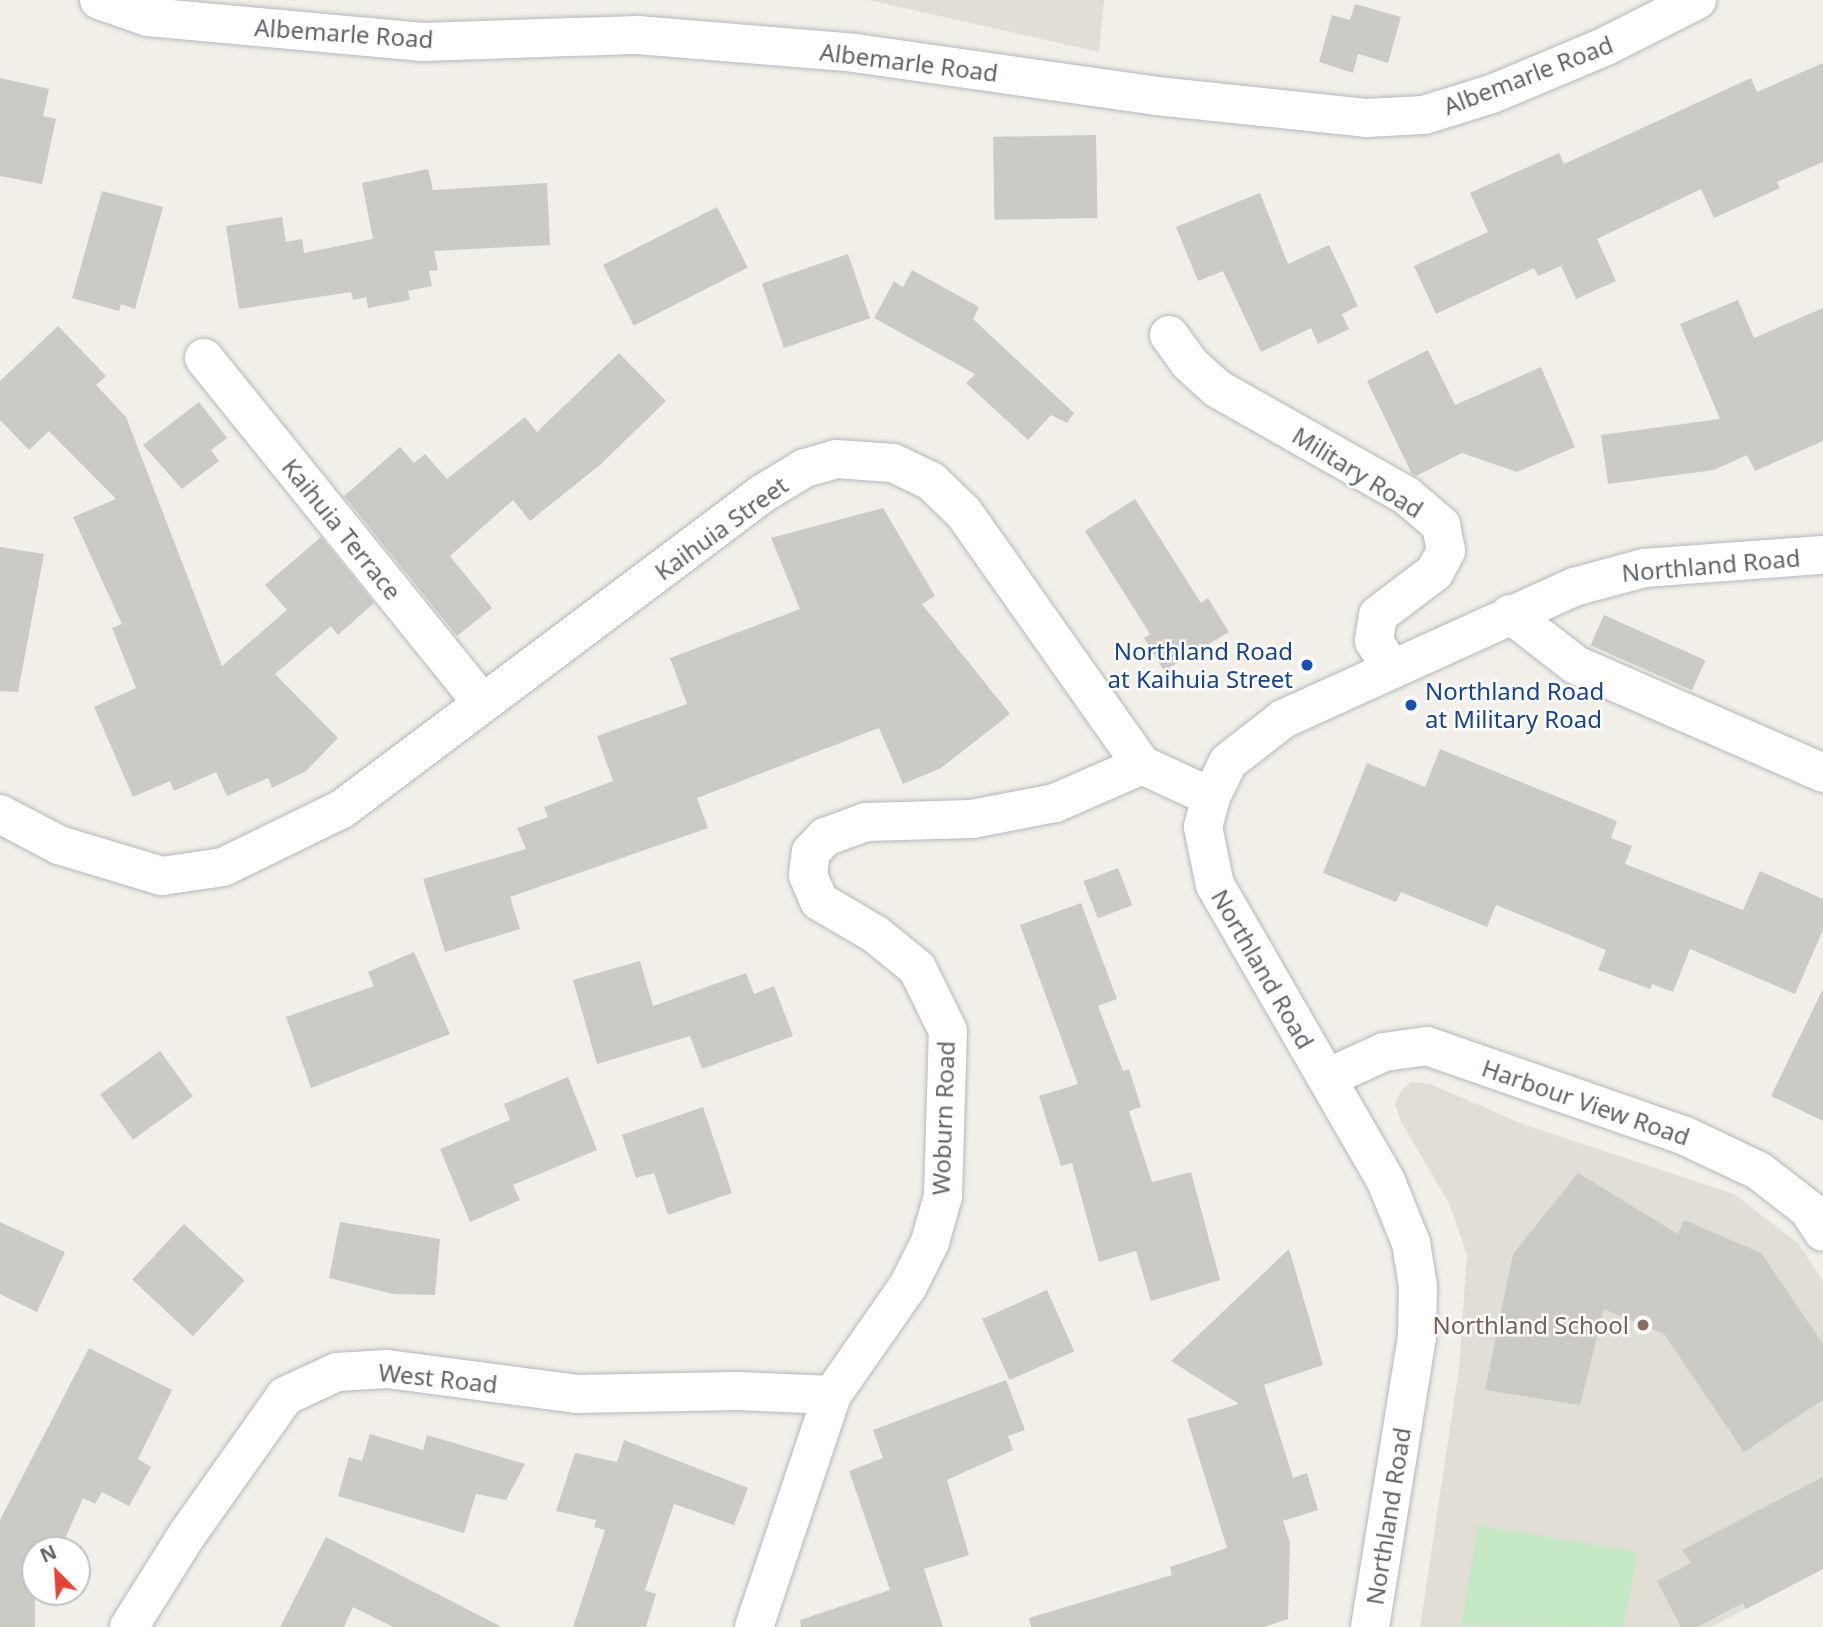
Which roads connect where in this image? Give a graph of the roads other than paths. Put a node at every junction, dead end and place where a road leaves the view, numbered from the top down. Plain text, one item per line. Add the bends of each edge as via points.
1 (99, 0) edge
2 (1697, 0) edge
3 (1169, 335) dead end
4 (204, 358) dead end
5 (1823, 555) edge
6 (1510, 614) junction
7 (1391, 668) junction
8 (481, 701) junction
9 (1142, 765) junction
10 (1823, 773) edge
11 (1211, 797) junction
12 (0, 814) edge
13 (1327, 1079) junction
14 (1823, 1232) edge
15 (832, 1395) junction
16 (129, 1627) edge
17 (754, 1627) edge
18 (1370, 1627) edge

1 - 2 street, Albemarle Road via 148,17 423,42 638,34 855,53 1157,96 1366,118 1424,115 1492,94 1606,46
3 - 7 street, Military Road via 1189,363 1218,389 1407,496 1441,525 1446,551 1435,572 1378,615 1374,640
4 - 8 street, Kaihuia Terrace
5 - 6 street, Northland Road via 1644,568 1574,587
6 - 7 street, Northland Road
6 - 10 street via 1576,665
7 - 11 street, Northland Road via 1283,719 1252,740 1228,762
8 - 9 street, Kaihuia Street via 553,654 780,482 836,458 867,459 893,463 931,481 964,513
8 - 12 street, Kaihuia Street via 341,809 223,867 162,876 59,845
9 - 11 street, Kaihuia Street
9 - 15 street, Woburn Road via 1055,803 972,819 866,822 825,837 811,852 808,875 819,901 875,934 917,968 948,1031 950,1059 943,1196 930,1242 908,1286
11 - 13 street, Northland Road via 1203,827 1215,886
13 - 14 street, Harbour View Road via 1384,1052 1427,1046 1716,1150 1780,1185 1808,1209
13 - 18 street, Northland Road via 1386,1181 1411,1243 1418,1286 1418,1337
15 - 16 street, West Road via 737,1391 576,1394 387,1369 337,1372 285,1396 186,1536
15 - 17 street, Woburn Road

